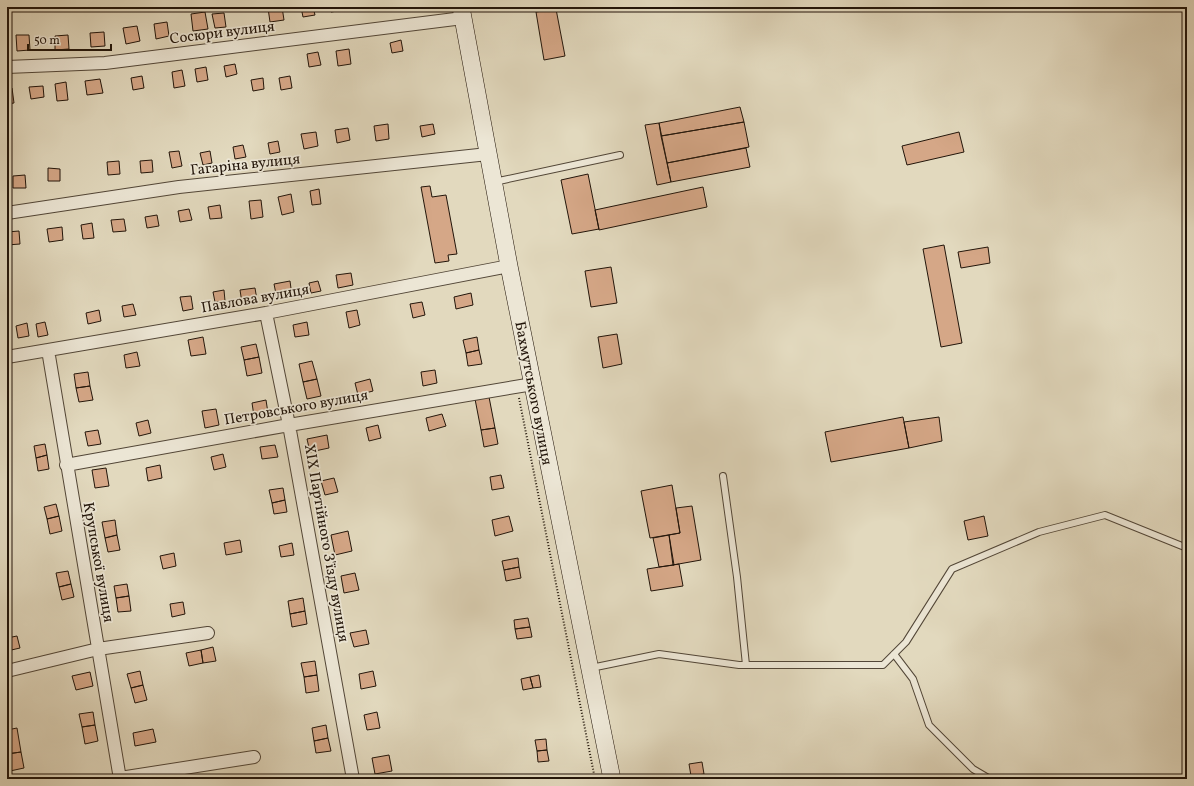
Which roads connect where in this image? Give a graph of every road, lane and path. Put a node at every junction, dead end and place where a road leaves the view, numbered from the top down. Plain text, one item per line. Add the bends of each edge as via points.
1 (462, 12) edge
2 (7, 67) edge
3 (488, 154) junction
4 (620, 155) dead end
5 (493, 182) junction
6 (7, 213) edge
7 (509, 266) junction
8 (266, 313) junction
9 (48, 350) junction
10 (7, 357) edge
11 (525, 385) junction
12 (289, 424) junction
13 (66, 465) junction
14 (723, 476) dead end
15 (1187, 548) edge
16 (208, 633) dead end
17 (98, 648) junction
18 (894, 654) junction
19 (746, 665) junction
20 (590, 668) junction
21 (7, 671) edge
22 (254, 758) dead end
23 (120, 778) edge
24 (353, 779) edge
25 (595, 779) edge
26 (612, 779) edge
27 (990, 779) edge

1 - 2 street, Сосюри вулиця via 105,63
1 - 3 main road, Бахмутського вулиця
3 - 5 main road, Бахмутського вулиця
3 - 6 street, Гагаріна вулиця via 179,187
4 - 5 lane
5 - 7 main road, Бахмутського вулиця
7 - 8 street, Павлова вулиця
7 - 11 main road, Бахмутського вулиця
8 - 9 street, Павлова вулиця
8 - 12 street, XIX Партійного З'їзду вулиця
9 - 10 street, Павлова вулиця
9 - 13 street, Крупської вулиця
11 - 12 street, Петровського вулиця
11 - 20 main road, Бахмутського вулиця
11 - 25 path
12 - 13 street, Петровського вулиця
12 - 24 street, XIX Партійного З'їзду вулиця
13 - 17 street, Крупської вулиця
14 - 19 lane
15 - 18 lane via 1105,515 1039,532 952,568 906,642
16 - 17 street
17 - 21 street
17 - 23 street, Крупської вулиця
18 - 19 lane via 883,665
18 - 27 lane via 913,679 929,725 973,769
19 - 20 lane via 659,654
20 - 26 main road, Бахмутського вулиця
22 - 23 street

